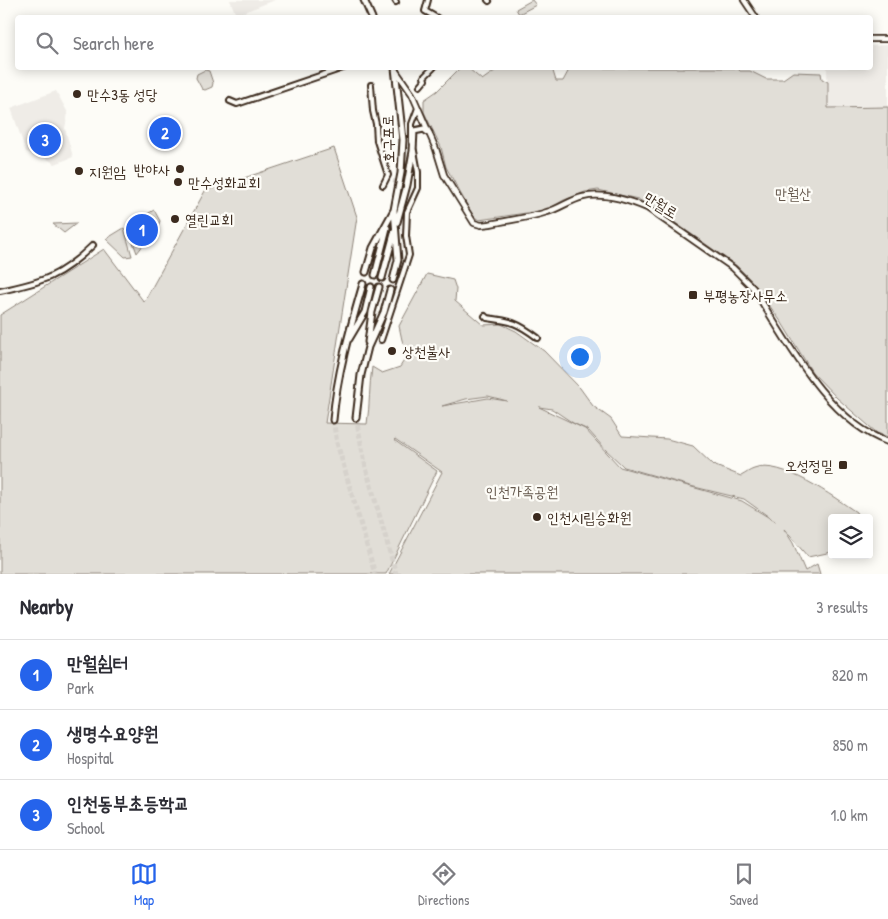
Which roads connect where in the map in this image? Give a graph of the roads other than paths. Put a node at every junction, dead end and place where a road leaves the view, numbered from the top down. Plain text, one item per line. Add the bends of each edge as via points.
1 (364, 0) edge
2 (428, 0) edge
3 (744, 0) edge
4 (371, 15) edge
5 (431, 15) edge
6 (754, 15) edge
7 (873, 39) edge
8 (888, 39) edge
9 (337, 70) edge
10 (396, 70) edge
11 (397, 70) edge
12 (430, 70) edge
13 (372, 85) dead end
14 (420, 86) dead end
15 (230, 101) dead end
16 (418, 108) junction
17 (429, 133) junction
18 (414, 148) junction
19 (387, 179) junction
20 (393, 180) tunnel mouth
21 (383, 185) dead end
22 (411, 185) tunnel mouth
23 (418, 185) junction
24 (394, 210) junction
25 (389, 220) junction
26 (396, 225) junction
27 (92, 245) dead end
28 (366, 272) tunnel mouth
29 (374, 275) tunnel mouth
30 (382, 278) tunnel mouth
31 (392, 280) dead end
32 (363, 284) tunnel mouth
33 (371, 287) tunnel mouth
34 (379, 287) tunnel mouth
35 (390, 290) dead end
36 (0, 291) edge
37 (485, 316) dead end
38 (538, 338) dead end
39 (381, 340) dead end
40 (345, 346) junction
41 (368, 347) junction
42 (356, 418) tunnel mouth
43 (333, 420) tunnel mouth
44 (888, 442) edge

1 - 4 main road
2 - 5 street via 424,11
3 - 6 street
7 - 8 street
9 - 15 street via 237,104
10 - 24 main road, 호구포로 via 403,140
11 - 16 street, 만월로
12 - 14 street
13 - 19 street via 377,141
16 - 17 street, 만월로
16 - 18 street via 411,132
17 - 18 main road via 424,129 414,131
17 - 44 street, 만월로 via 444,175 476,224 546,212 592,196 606,196 647,208 738,272 753,288 824,395 845,416
18 - 23 street
18 - 26 main road
19 - 20 street
19 - 21 street
22 - 23 street
23 - 39 street via 407,212 408,255
24 - 25 main road, 호구포로
24 - 26 main road, 호구포로
25 - 28 main road, 호구포로 via 373,248
25 - 29 main road, 호구포로
26 - 30 main road, 호구포로
26 - 31 main road, 호구포로 via 398,260
27 - 36 street via 70,266 50,278
32 - 40 main road
33 - 40 main road via 365,312
34 - 41 main road
35 - 41 main road
37 - 38 street via 512,321
40 - 43 main road
41 - 42 main road

